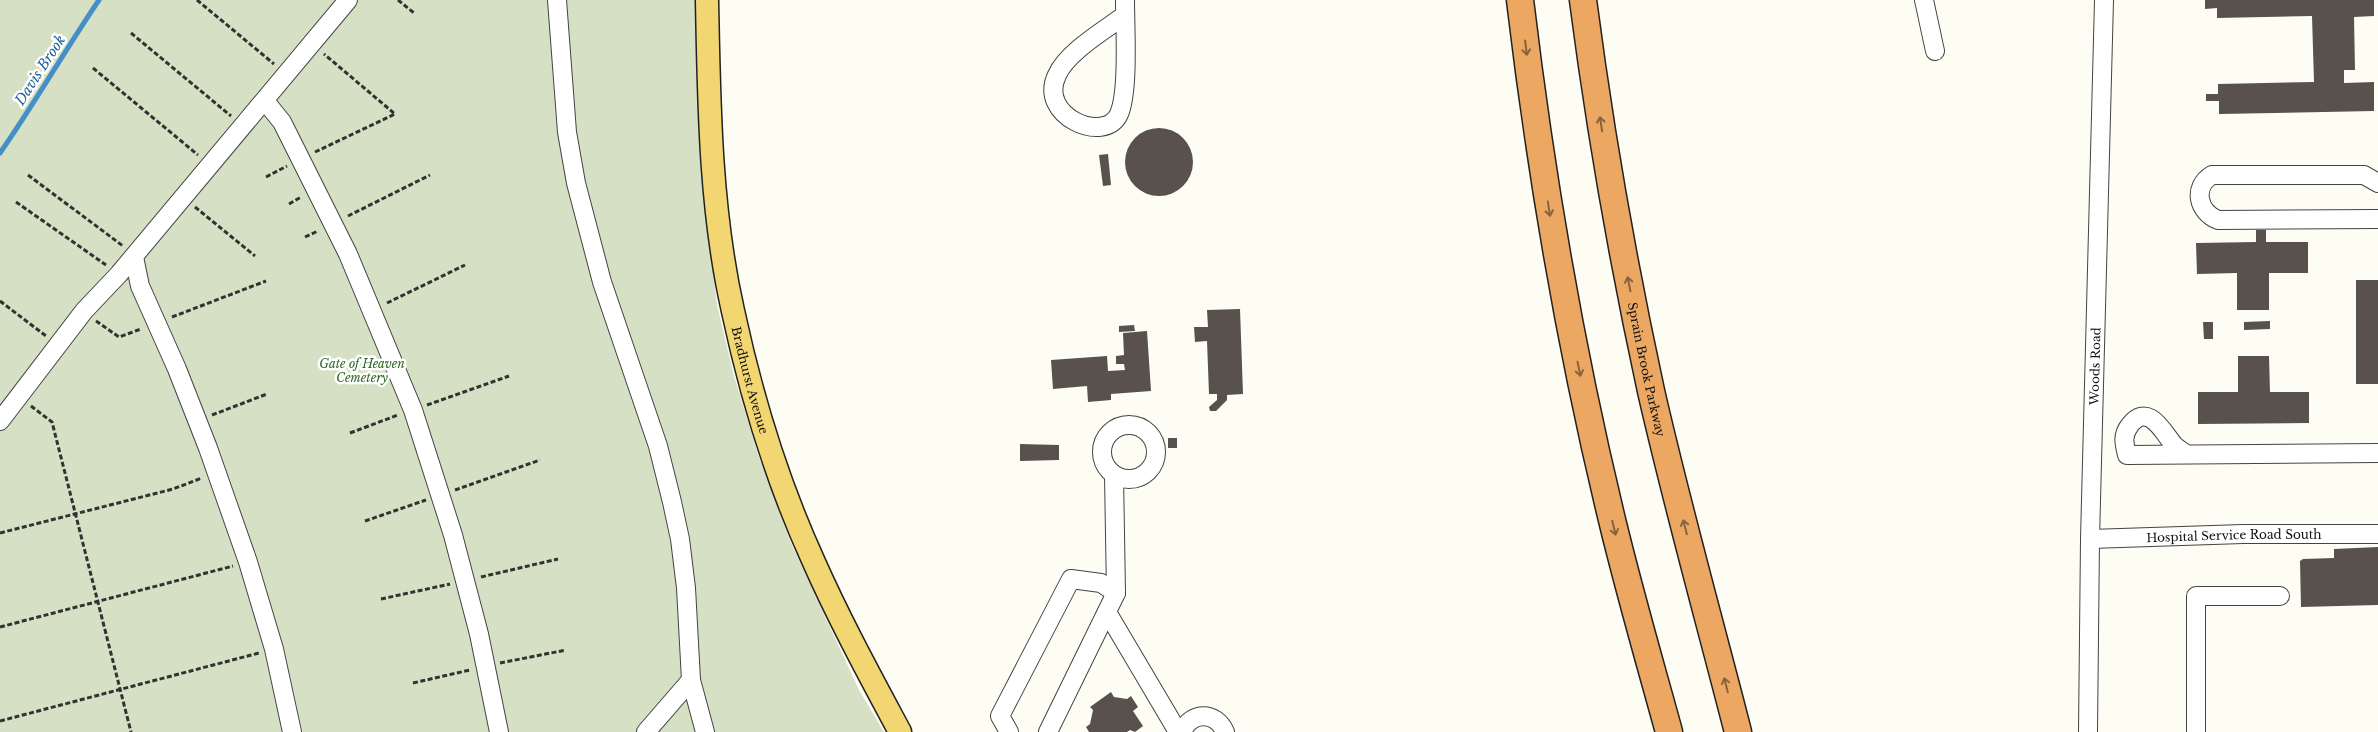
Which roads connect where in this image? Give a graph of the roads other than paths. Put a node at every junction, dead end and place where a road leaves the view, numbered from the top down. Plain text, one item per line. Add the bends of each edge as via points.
1 (348, 0) edge
2 (557, 0) edge
3 (707, 0) edge
4 (1520, 0) edge
5 (1583, 0) edge
6 (1924, 0) edge
7 (2104, 0) edge
8 (1125, 7) edge
9 (1935, 51) dead end
10 (265, 100) junction
11 (2378, 183) edge
12 (2378, 219) edge
13 (134, 257) junction
14 (0, 421) edge
15 (2378, 453) edge
16 (2186, 454) dead end
17 (1114, 475) dead end
18 (2378, 534) edge
19 (2090, 538) junction
20 (1116, 593) junction
21 (2280, 596) dead end
22 (1106, 612) junction
23 (691, 680) junction
24 (292, 732) edge
25 (499, 732) edge
26 (646, 732) edge
27 (705, 732) edge
28 (900, 732) edge
29 (1009, 732) edge
30 (1048, 732) edge
31 (1178, 732) edge
32 (1182, 732) edge
33 (1225, 732) edge
34 (1669, 732) edge
35 (1738, 732) edge
36 (2088, 732) edge
37 (2196, 732) edge

1 - 10 street
2 - 23 street via 567,132 576,182 602,282 658,446 680,538
3 - 28 main road, Bradhurst Avenue via 712,157 721,242 732,310 754,396 779,474 812,559
4 -> 34 highway via 1542,168 1574,346 1613,524
35 -> 5 highway, Sprain Brook Parkway via 1639,334 1608,165
6 - 9 street
7 - 19 street, Woods Road
8 - 8 street via 1124,98 1119,115 1102,126 1075,123 1062,112 1053,94 1056,75 1069,57
10 - 13 street
10 - 25 street via 282,122 348,254 413,410 453,535 479,634
11 - 12 street via 2364,175 2212,175 2202,187 2200,197 2202,208 2218,220
13 - 14 street via 84,312
13 - 24 street via 140,286 177,368 248,562 274,649
15 - 16 street
17 - 20 street
18 - 19 street, Hospital Service Road South
19 - 36 street, Woods Road
20 - 22 street
20 - 29 street via 1101,583 1071,579 1000,716
21 - 37 street via 2196,596
22 - 30 street
22 - 31 street
23 - 26 street
23 - 27 street
32 - 33 street via 1191,720 1204,715 1218,721

